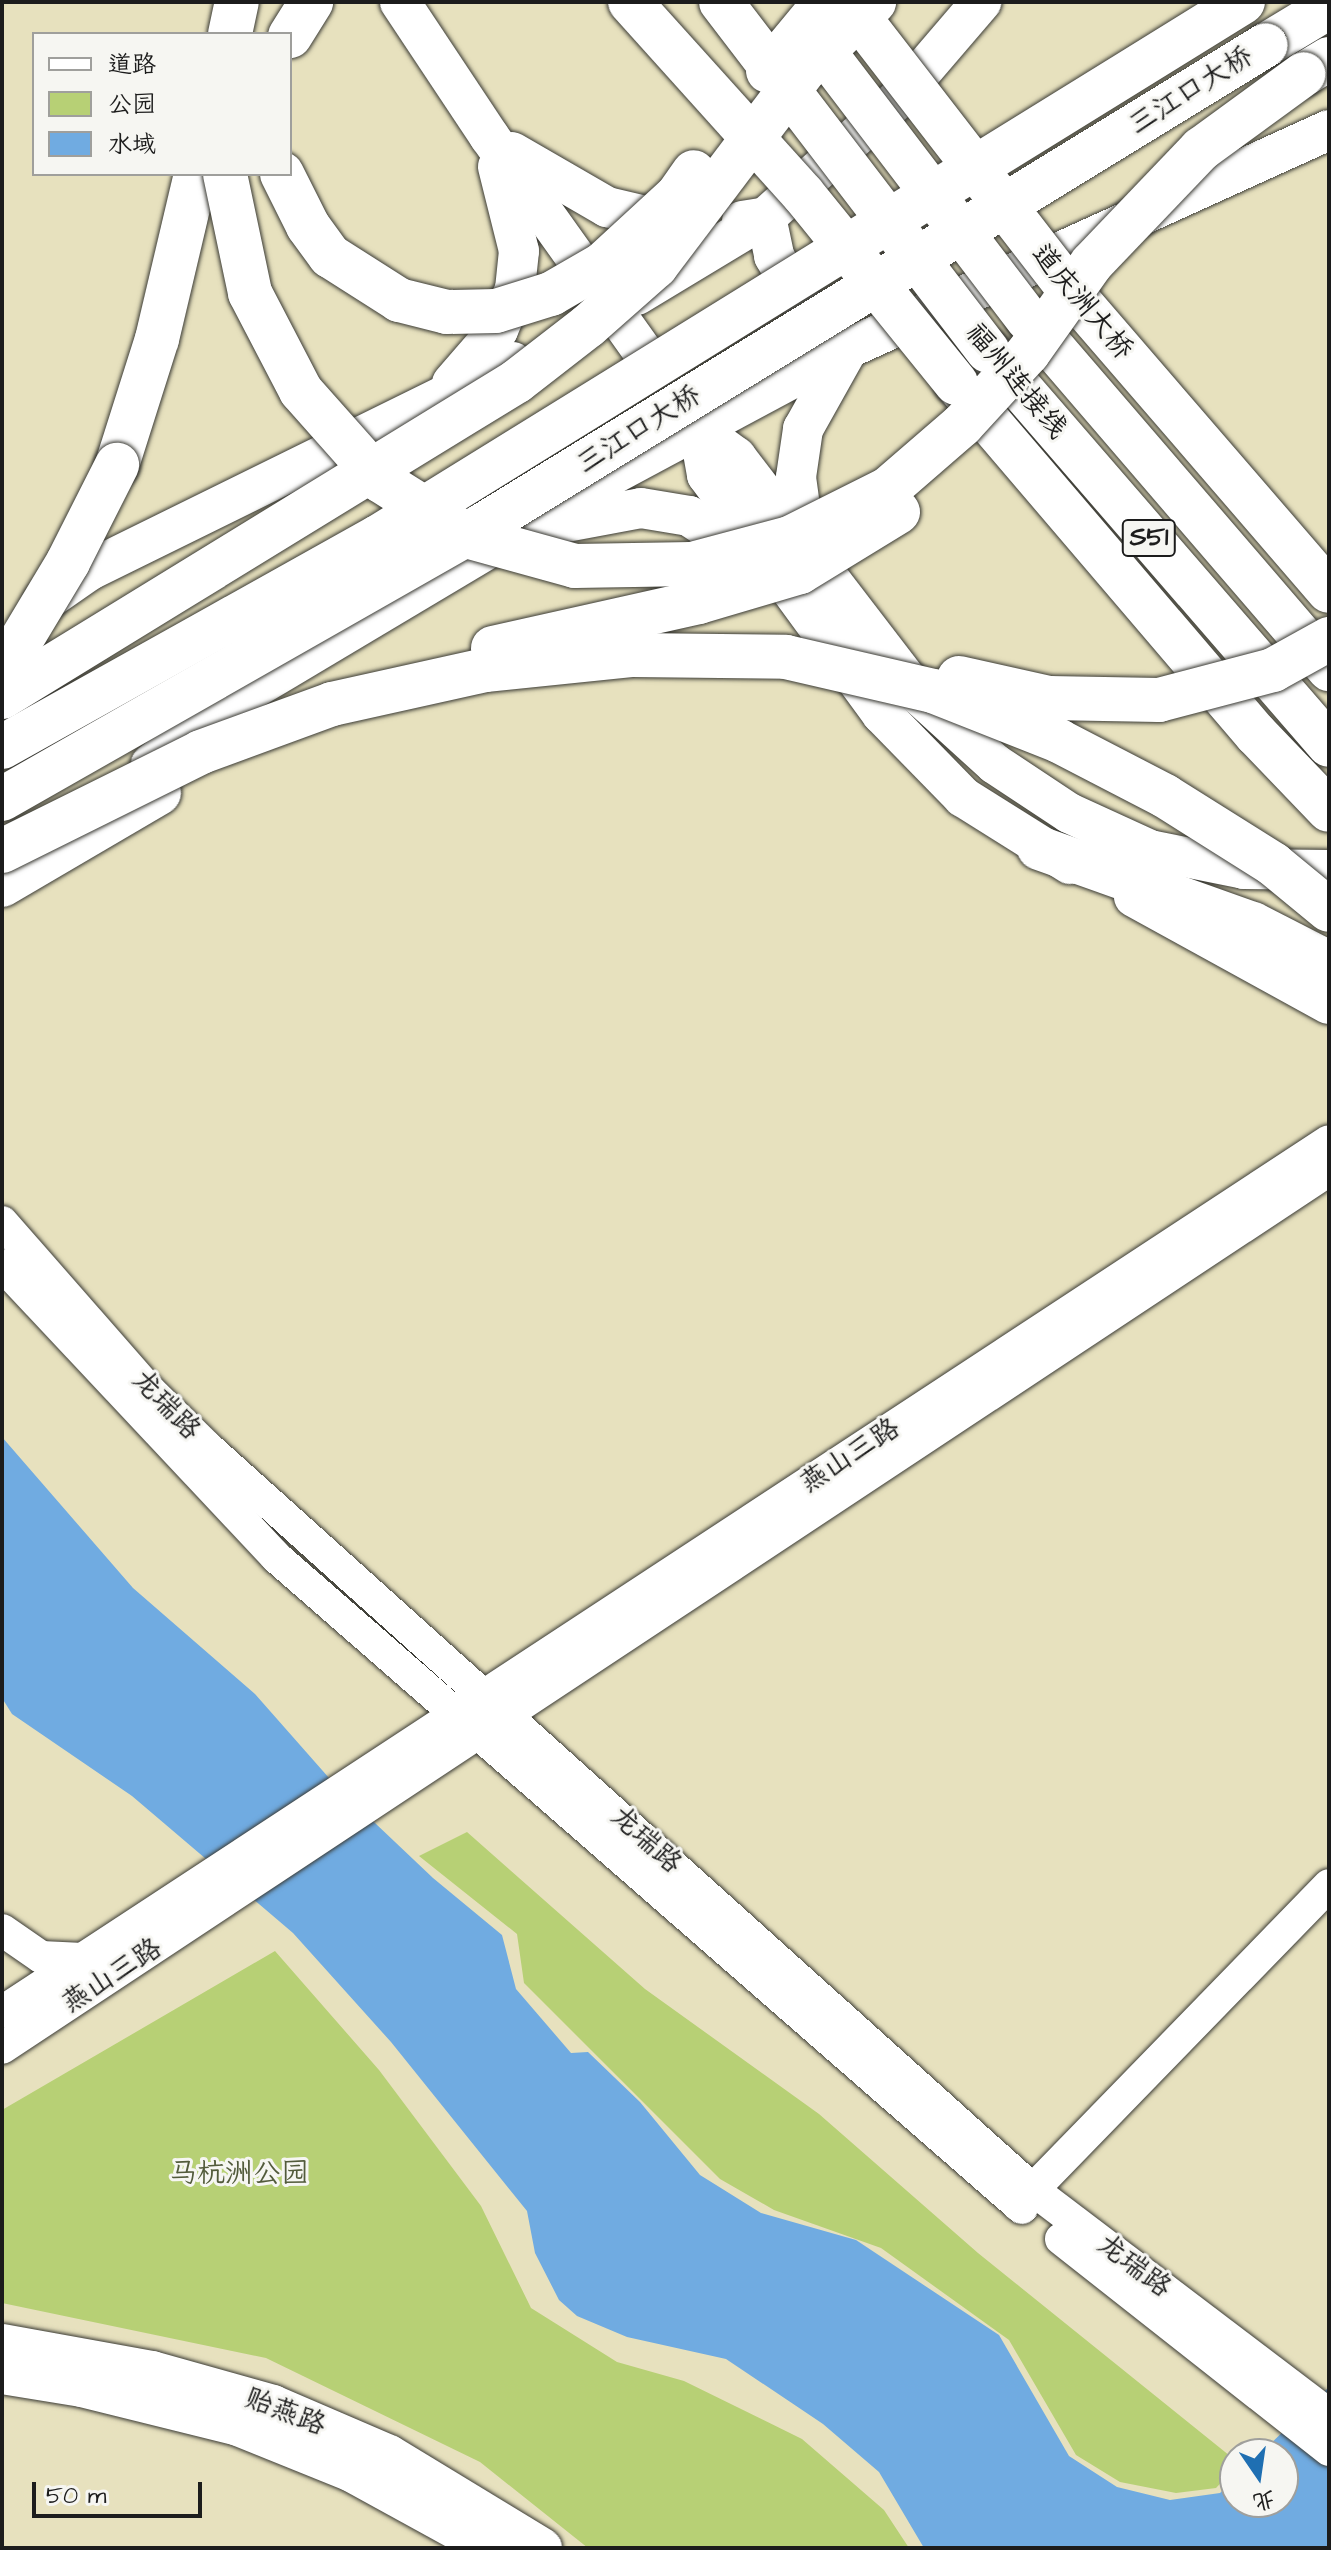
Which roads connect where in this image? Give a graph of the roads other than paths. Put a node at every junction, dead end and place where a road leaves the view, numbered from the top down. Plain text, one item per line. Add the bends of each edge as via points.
1 (237, 2) edge
2 (311, 2) edge
3 (400, 2) edge
4 (630, 2) edge
5 (660, 2) edge
6 (721, 2) edge
7 (785, 2) edge
8 (825, 2) edge
9 (847, 2) edge
10 (874, 2) edge
11 (981, 2) edge
12 (1243, 2) edge
13 (1329, 7) edge
14 (230, 32) edge
15 (292, 33) edge
16 (1316, 67) edge
17 (1329, 130) edge
18 (489, 136) junction
19 (196, 176) edge
20 (225, 176) edge
21 (283, 176) edge
22 (803, 194) junction
23 (766, 217) junction
24 (614, 309) junction
25 (1015, 341) junction
26 (849, 348) junction
27 (422, 410) junction
28 (699, 430) junction
29 (456, 569) junction
30 (1329, 591) edge
31 (817, 619) junction
32 (2, 633) edge
33 (1329, 639) edge
34 (2, 663) edge
35 (1329, 669) edge
36 (2, 697) edge
37 (1320, 735) edge
38 (2, 747) edge
39 (2, 799) edge
40 (1329, 810) edge
41 (1039, 848) junction
42 (2, 851) edge
43 (1329, 870) edge
44 (2, 882) edge
45 (1329, 910) edge
46 (1329, 963) edge
47 (1329, 1004) edge
48 (1329, 1141) edge
49 (1329, 1170) edge
50 (2, 1222) edge
51 (2, 1265) edge
52 (495, 1704) junction
53 (465, 1724) junction
54 (1329, 1885) edge
55 (212, 1894) junction
56 (2, 1930) edge
57 (83, 1959) junction
58 (2, 2012) edge
59 (2, 2048) edge
60 (1026, 2198) junction
61 (2, 2344) edge
62 (2, 2374) edge
63 (1284, 2396) junction
64 (1329, 2415) edge
65 (1329, 2450) edge
66 (490, 2548) edge
67 (542, 2548) edge

1 - 14 highway
2 - 15 highway
3 - 18 main road
4 - 22 highway, bridge
5 - 22 highway, bridge
6 - 25 highway, 福州连接线 / S51, bridge
7 - 25 highway, 福州连接线 / S51, bridge
8 - 21 highway, bridge via 762,77 677,196 603,264 551,294 496,311 447,312 399,300 330,256
9 - 30 highway, 道庆洲大桥, bridge via 1070,291
10 - 36 highway, bridge via 804,70 656,266 588,326 517,381
11 - 23 main road via 898,99
12 - 38 highway, 三江口大桥, bridge via 378,537
13 - 39 highway, 三江口大桥, bridge via 483,525
16 - 25 highway, bridge via 1201,149
17 - 26 main road
18 - 23 main road via 556,181 607,207 658,222 711,226
18 - 24 main road
18 - 27 main road via 519,251 515,289 498,330 471,366
19 - 34 highway, bridge via 157,339 117,465 68,562
20 - 25 highway, bridge via 250,293 301,391 381,481 470,537 575,566 692,564 790,538 888,489 962,425
22 - 40 highway, bridge via 956,383 1256,734
23 - 24 main road
23 - 26 main road via 774,256 811,319
24 - 27 main road
24 - 28 main road
25 - 35 highway, 福州连接线 / S51
25 - 37 highway, 福州连接线 / S51
25 - 44 highway, bridge via 973,438 897,513 800,572 699,602 529,636 381,686 208,764
26 - 28 main road
26 - 31 main road via 803,429 796,477
27 - 32 main road via 90,570
28 - 29 main road
28 - 31 main road via 707,475
29 - 31 main road via 551,525 641,508 689,516 728,537
29 - 44 main road via 231,702
31 - 33 highway, bridge via 937,673 1049,698 1159,700 1273,670
31 - 41 main road via 882,714 963,797
31 - 42 highway, bridge via 633,655 485,670 332,704 201,752
31 - 43 main road via 918,694 995,764 1069,813 1150,850 1244,869
31 - 45 highway, bridge via 933,691 1059,741 1165,796 1273,864
41 - 46 highway via 1253,924
41 - 47 main road
48 - 52 street, 燕山三路
49 - 52 street, 燕山三路
50 - 52 street, 龙瑞路 via 173,1415
51 - 53 street, 龙瑞路 via 276,1557
52 - 53 street, 燕山三路
52 - 60 street, 龙瑞路
53 - 55 street, 燕山三路
53 - 60 street, 龙瑞路
54 - 60 street
55 - 57 street, 燕山三路
55 - 59 street, 燕山三路
56 - 57 street via 41,1957
57 - 58 street, 燕山三路
60 - 63 street, 龙瑞路
61 - 67 main road, 贻燕路 via 152,2371 273,2405 389,2455
62 - 66 main road, 贻燕路 via 82,2387 238,2426 352,2472
63 - 64 street, 龙瑞路
63 - 65 street, 龙瑞路

